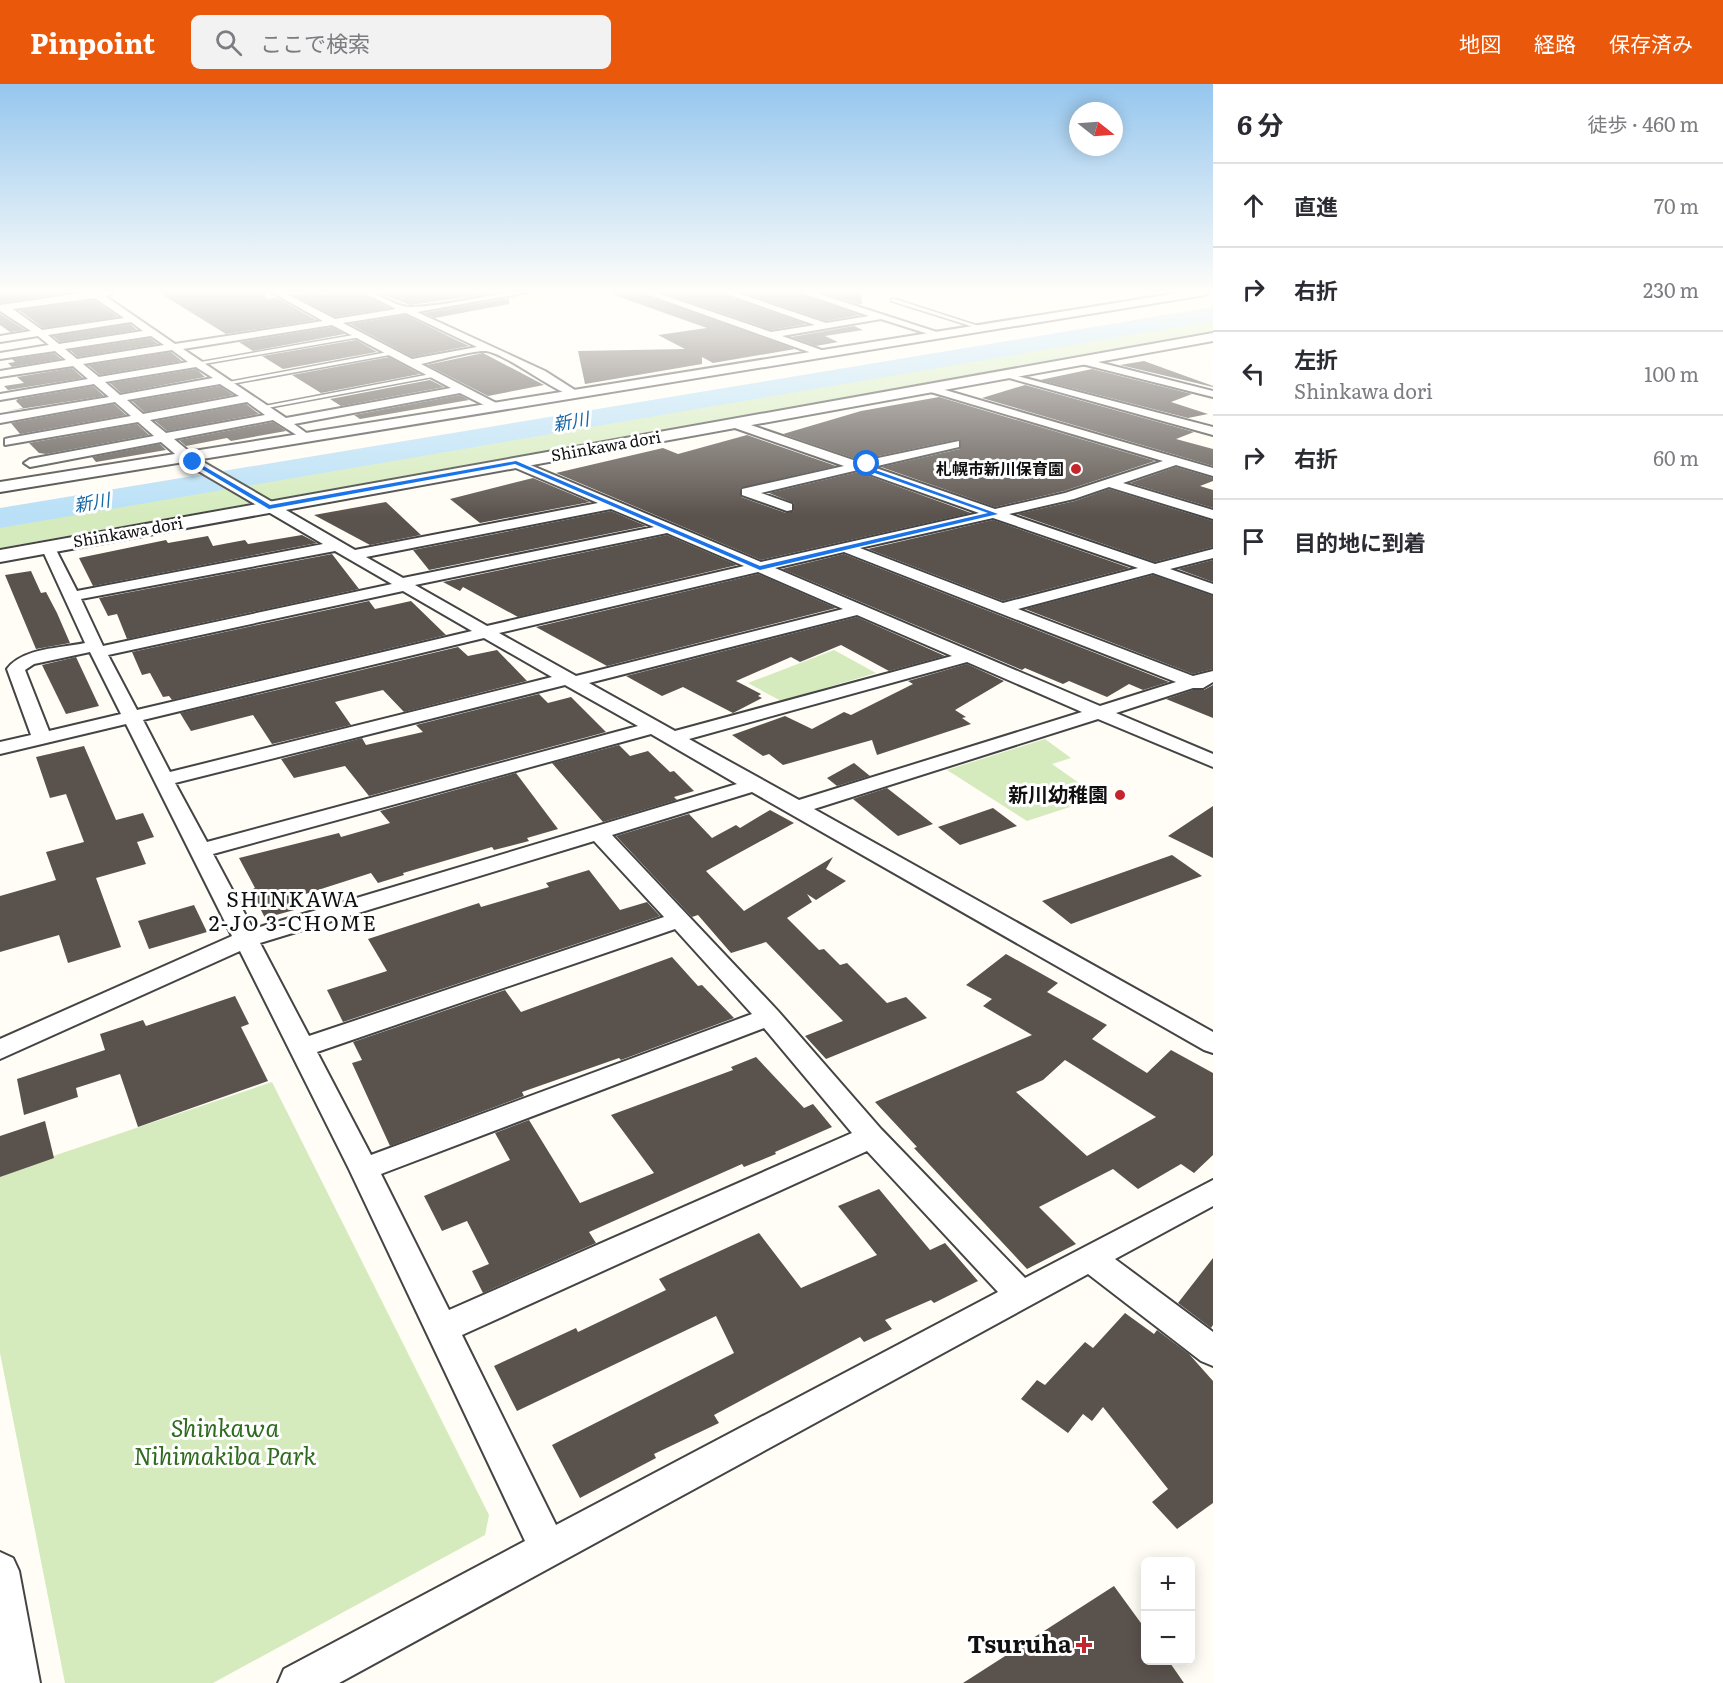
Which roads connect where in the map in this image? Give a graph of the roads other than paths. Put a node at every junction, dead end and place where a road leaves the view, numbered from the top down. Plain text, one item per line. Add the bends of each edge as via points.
1 (45, 367) edge
2 (78, 367) edge
3 (177, 367) edge
4 (203, 367) edge
5 (311, 367) edge
6 (421, 367) edge
7 (527, 367) edge
8 (745, 367) edge
9 (1050, 367) edge
10 (1105, 367) edge
11 (0, 374) edge
12 (1006, 374) junction
13 (436, 375) junction
14 (95, 381) junction
15 (224, 381) junction
16 (928, 388) junction
17 (462, 389) junction
18 (574, 394) junction
19 (1213, 394) edge
20 (0, 397) edge
21 (118, 398) junction
22 (248, 398) junction
23 (262, 407) junction
24 (496, 407) junction
25 (139, 417) junction
26 (0, 419) edge
27 (280, 419) junction
28 (736, 424) junction
29 (1213, 431) edge
30 (3, 436) edge
31 (162, 437) junction
32 (306, 437) junction
33 (955, 444) dead end
34 (1213, 457) edge
35 (189, 460) junction
36 (1181, 462) junction
37 (30, 463) junction
38 (516, 463) junction
39 (858, 466) junction
40 (1213, 472) edge
41 (46, 479) junction
42 (1110, 483) junction
43 (0, 487) edge
44 (263, 503) junction
45 (613, 504) junction
46 (787, 507) dead end
47 (995, 514) junction
48 (1213, 515) edge
49 (670, 528) junction
50 (48, 547) junction
51 (846, 548) junction
52 (344, 550) junction
53 (1213, 553) edge
54 (0, 556) edge
55 (760, 568) junction
56 (1154, 568) junction
57 (402, 585) junction
58 (1213, 589) edge
59 (73, 596) junction
60 (1003, 608) junction
61 (858, 610) junction
62 (485, 632) junction
63 (97, 649) junction
64 (966, 657) junction
65 (1213, 676) edge
66 (570, 681) junction
67 (1192, 682) junction
68 (1213, 691) edge
69 (1096, 713) junction
70 (132, 717) junction
71 (653, 728) junction
72 (42, 738) junction
73 (672, 738) junction
74 (0, 748) edge
75 (1213, 761) edge
76 (166, 780) junction
77 (754, 785) junction
78 (796, 808) junction
79 (598, 832) junction
80 (202, 850) junction
81 (679, 920) junction
82 (247, 939) junction
83 (769, 1017) junction
84 (1213, 1044) edge
85 (302, 1048) junction
86 (0, 1050) edge
87 (871, 1137) junction
88 (363, 1169) junction
89 (1213, 1192) edge
90 (1090, 1258) junction
91 (1021, 1295) junction
92 (441, 1329) junction
93 (1213, 1351) edge
94 (548, 1548) junction
95 (0, 1571) edge
96 (20, 1683) edge
97 (298, 1683) edge

1 - 11 street
2 - 14 street
3 - 14 street
4 - 15 street
5 - 15 lane
6 - 13 street
7 - 18 street
8 - 18 street
9 - 12 street, Shinkawa dori
10 - 19 street
12 - 16 street, Shinkawa dori
12 - 29 street
13 - 17 street
13 - 23 lane
14 - 20 street
14 - 21 street
15 - 21 street
15 - 22 street
16 - 28 street, Shinkawa dori
16 - 36 street
17 - 24 street
17 - 27 street
18 - 24 street
21 - 25 street
21 - 26 street
22 - 23 street
22 - 25 street
23 - 27 street
24 - 32 street
25 - 30 street
25 - 31 street
27 - 31 street
27 - 32 street
28 - 38 street, Shinkawa dori
28 - 39 street
30 - 37 street
31 - 35 street
31 - 37 street
32 - 35 street
33 - 39 street
34 - 36 street
35 - 41 street
35 - 44 street
36 - 40 street
36 - 42 street
37 - 41 street
38 - 44 street, Shinkawa dori
38 - 45 street
39 - 46 street via 747,492
39 - 47 street
41 - 43 street
42 - 47 street
42 - 48 street
44 - 50 street, Shinkawa dori
44 - 52 street
45 - 49 street
45 - 52 street
47 - 51 street
47 - 56 street
49 - 55 street
49 - 57 street
50 - 54 street, Shinkawa dori
50 - 59 street
51 - 55 street
51 - 60 street
52 - 57 street
52 - 59 street
53 - 56 street
55 - 61 street
55 - 62 street
56 - 58 street
56 - 60 street
57 - 62 street
57 - 63 street
59 - 63 street
60 - 67 street
61 - 64 street
61 - 66 street
62 - 66 street
62 - 70 street
63 - 70 street
63 - 72 street via 28,660 16,669
64 - 69 street
64 - 73 street
65 - 67 street
66 - 71 street
66 - 76 street
67 - 68 street
67 - 69 street
69 - 75 street
69 - 78 street
70 - 72 street
70 - 76 street
71 - 73 street
71 - 80 street
72 - 74 street
73 - 77 street
76 - 80 street
77 - 78 street
77 - 79 street
78 - 84 street
79 - 81 street
79 - 82 street
80 - 82 street
81 - 83 street
81 - 85 street
82 - 85 street
82 - 86 street
83 - 87 street
83 - 88 street
85 - 88 street
87 - 91 street
87 - 92 street
88 - 92 street
89 - 90 street
90 - 91 street
90 - 93 street
91 - 94 street
92 - 94 street
94 - 97 street
95 - 96 street

